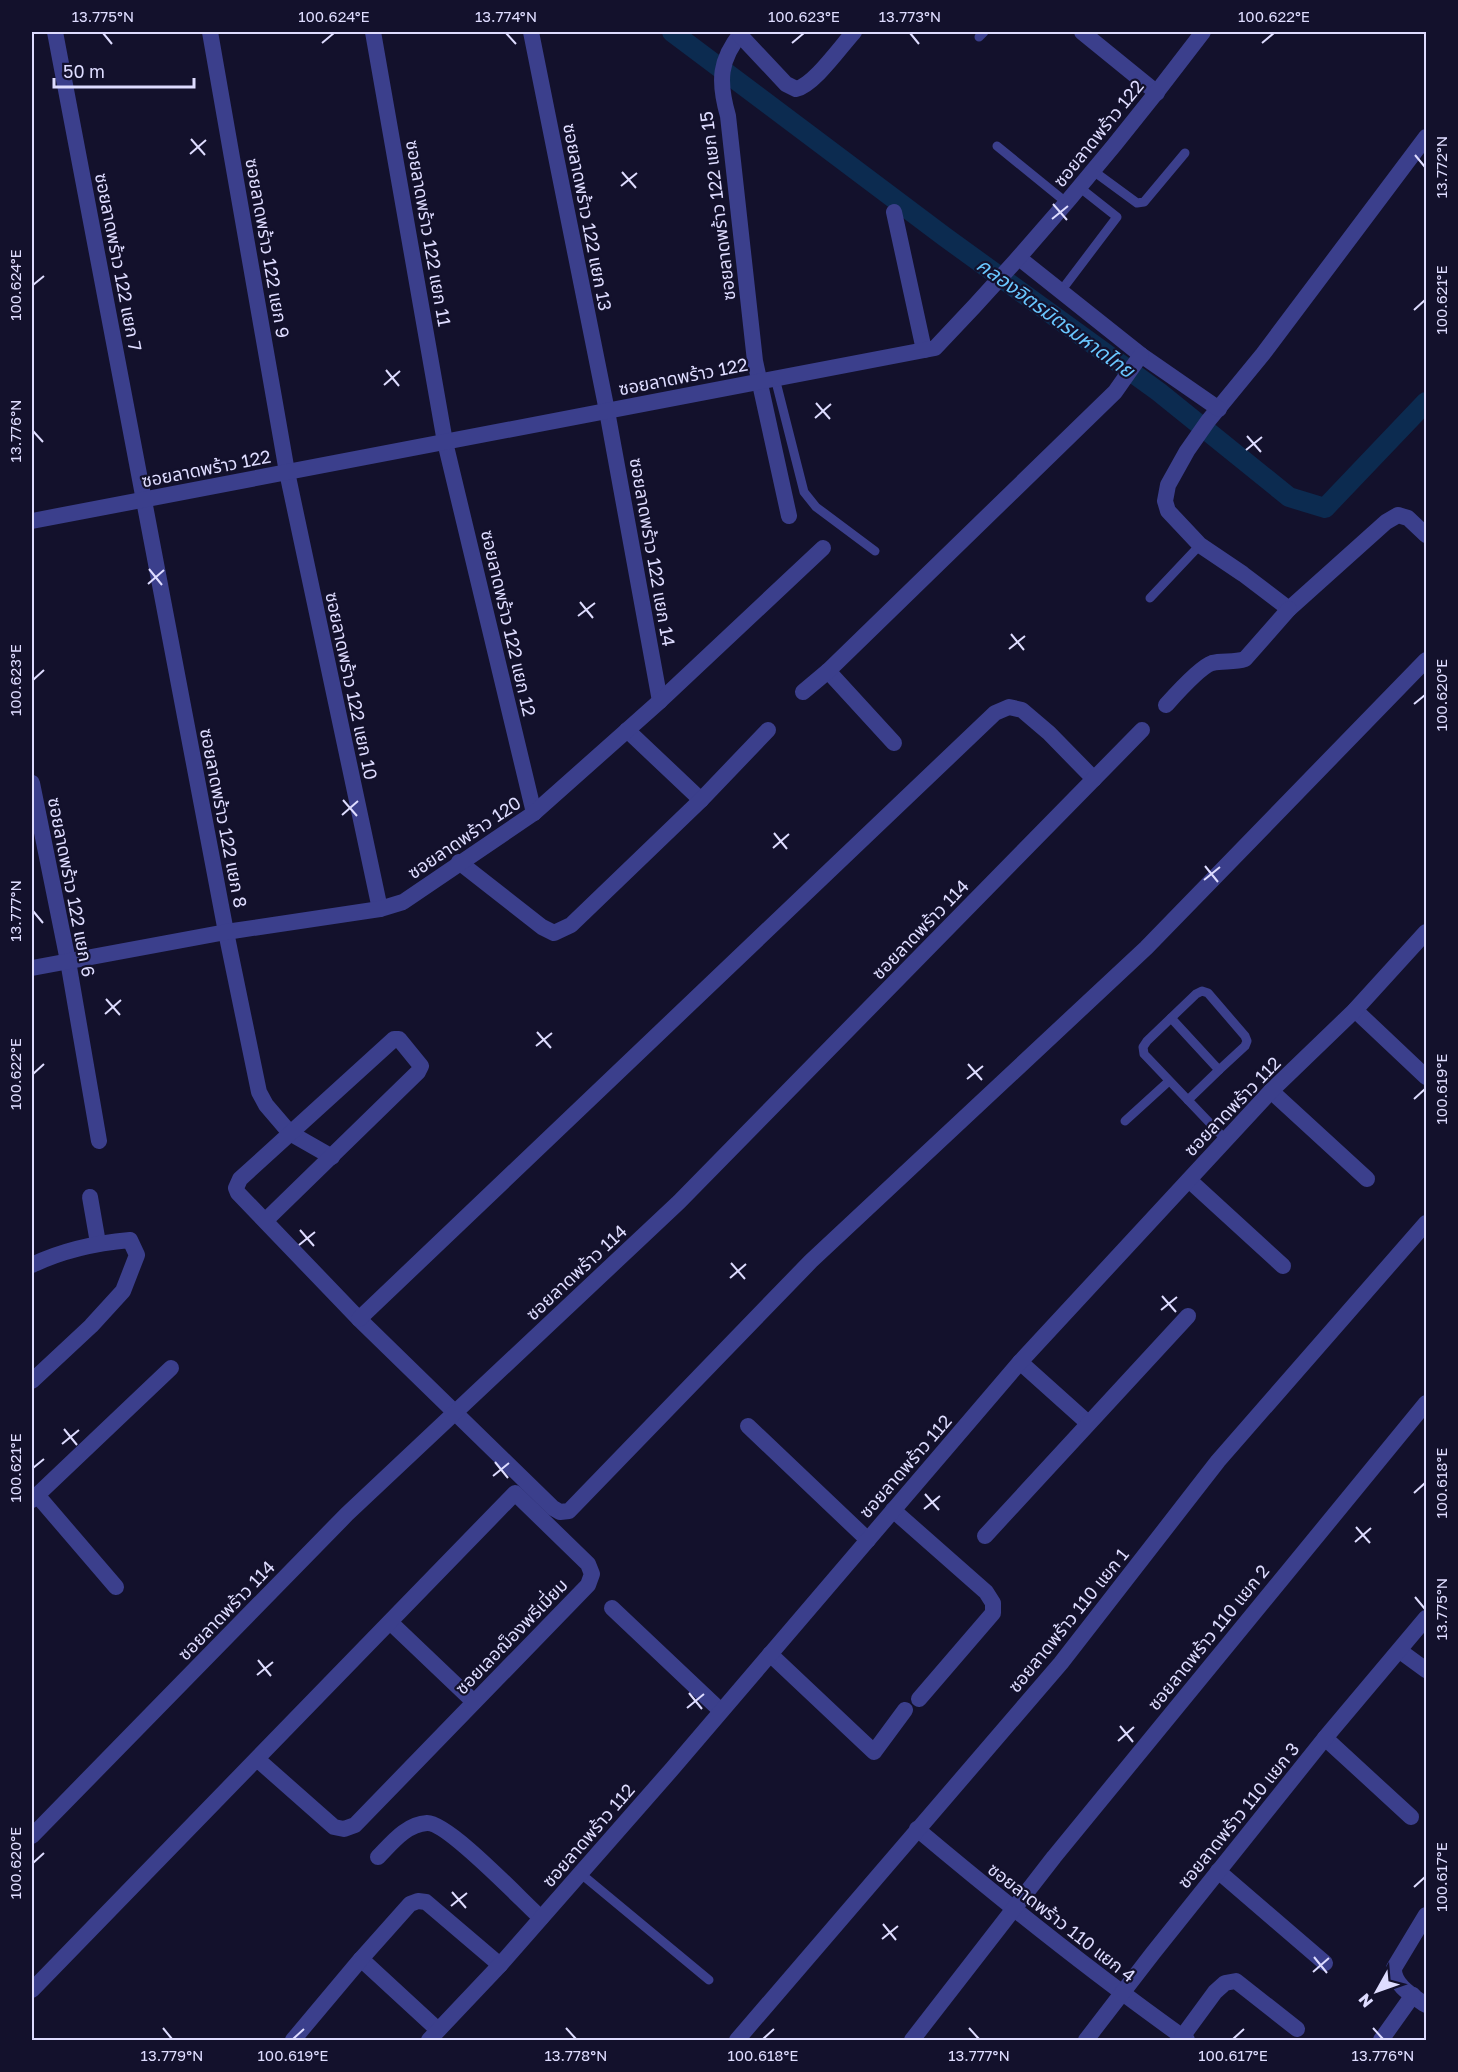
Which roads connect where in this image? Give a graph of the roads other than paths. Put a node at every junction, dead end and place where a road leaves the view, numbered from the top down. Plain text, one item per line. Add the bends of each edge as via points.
1 (55, 32) edge
2 (210, 32) edge
3 (373, 32) edge
4 (531, 32) edge
5 (854, 32) edge
6 (1082, 32) edge
7 (1203, 32) edge
8 (741, 33) edge
9 (1157, 93) junction
10 (1426, 137) edge
11 (997, 146) dead end
12 (1185, 153) dead end
13 (1092, 170) junction
14 (1078, 187) junction
15 (1066, 203) junction
16 (894, 212) dead end
17 (1019, 258) junction
18 (1061, 291) junction
19 (924, 350) junction
20 (1138, 358) junction
21 (767, 380) junction
22 (607, 411) junction
23 (1214, 415) junction
24 (445, 442) junction
25 (287, 472) junction
26 (144, 500) junction
27 (789, 516) dead end
28 (32, 521) edge
29 (1426, 535) edge
30 (1200, 545) junction
31 (823, 548) dead end
32 (875, 551) dead end
33 (1150, 598) dead end
34 (1288, 609) junction
35 (1426, 660) edge
36 (828, 671) junction
37 (803, 692) dead end
38 (660, 701) junction
39 (1166, 705) dead end
40 (627, 730) junction
41 (768, 730) dead end
42 (1142, 730) dead end
43 (894, 743) dead end
44 (1094, 779) junction
45 (32, 783) edge
46 (701, 800) junction
47 (534, 813) junction
48 (459, 862) junction
49 (380, 909) junction
50 (226, 932) junction
51 (1426, 932) edge
52 (68, 961) junction
53 (32, 968) edge
54 (1355, 1010) junction
55 (1171, 1018) junction
56 (1219, 1070) junction
57 (1426, 1077) edge
58 (1169, 1081) junction
59 (1271, 1091) junction
60 (1188, 1100) junction
61 (1125, 1121) dead end
62 (290, 1133) junction
63 (1226, 1140) junction
64 (99, 1141) dead end
65 (332, 1157) junction
66 (1367, 1179) dead end
67 (1189, 1180) junction
68 (90, 1197) dead end
69 (266, 1221) junction
70 (1426, 1223) edge
71 (98, 1243) junction
72 (32, 1265) edge
73 (1282, 1266) dead end
74 (1188, 1316) dead end
75 (359, 1319) junction
76 (1020, 1362) junction
77 (171, 1368) dead end
78 (32, 1381) edge
79 (1426, 1402) edge
80 (454, 1413) junction
81 (1088, 1424) junction
82 (748, 1426) dead end
83 (521, 1487) junction
84 (34, 1497) edge
85 (893, 1510) junction
86 (985, 1536) dead end
87 (867, 1540) junction
88 (116, 1587) dead end
89 (612, 1608) dead end
90 (1426, 1618) edge
91 (390, 1622) junction
92 (1400, 1651) junction
93 (770, 1654) junction
94 (1426, 1670) edge
95 (919, 1699) dead end
96 (474, 1702) junction
97 (905, 1710) dead end
98 (721, 1711) junction
99 (1325, 1738) junction
100 (257, 1759) junction
101 (1411, 1817) dead end
102 (917, 1829) junction
103 (32, 1836) edge
104 (378, 1857) dead end
105 (1218, 1871) junction
106 (580, 1873) junction
107 (1013, 1910) junction
108 (1426, 1915) edge
109 (540, 1918) junction
110 (361, 1959) junction
111 (1325, 1963) dead end
112 (500, 1965) junction
113 (709, 1980) dead end
114 (32, 1990) edge
115 (1122, 1994) junction
116 (1420, 2000) edge
117 (1298, 2030) dead end
118 (433, 2035) edge
119 (1185, 2039) edge
120 (293, 2040) edge
121 (737, 2040) edge
122 (912, 2040) edge
123 (1086, 2040) edge
124 (1381, 2040) edge

1 - 26 street, ซอยลาดพร้าว 122 แยก 7
2 - 25 street, ซอยลาดพร้าว 122 แยก 9
3 - 24 street, ซอยลาดพร้าว 122 แยก 11
4 - 22 street, ซอยลาดพร้าว 122 แยก 13
5 - 8 street via 803,88 796,89 786,84
6 - 9 street
7 - 9 street, ซอยลาดพร้าว 122
8 - 21 street, ซอยลาดพร้าว 122 แยก 15 via 723,63 722,94 728,116 755,361
9 - 13 street, ซอยลาดพร้าว 122
10 - 23 street
11 - 15 lane
12 - 13 lane via 1144,202 1137,203
13 - 14 street, ซอยลาดพร้าว 122
14 - 15 street, ซอยลาดพร้าว 122
14 - 18 lane via 1117,217
15 - 17 street, ซอยลาดพร้าว 122
16 - 19 street
17 - 18 street
17 - 19 street, ซอยลาดพร้าว 122 via 934,348
18 - 20 street
19 - 21 street, ซอยลาดพร้าว 122
20 - 23 street
20 - 36 street via 1115,392
21 - 22 street, ซอยลาดพร้าว 122
21 - 27 street, ซอยลาดพร้าว 122 แยก 15
21 - 32 lane via 804,492 816,507
22 - 24 street, ซอยลาดพร้าว 122
22 - 38 street, ซอยลาดพร้าว 122 แยก 14
23 - 30 street via 1187,451 1168,485 1165,501 1168,511
24 - 25 street, ซอยลาดพร้าว 122
24 - 47 street, ซอยลาดพร้าว 122 แยก 12
25 - 26 street, ซอยลาดพร้าว 122
25 - 49 street, ซอยลาดพร้าว 122 แยก 10
26 - 28 street, ซอยลาดพร้าว 122
26 - 50 street, ซอยลาดพร้าว 122 แยก 8
29 - 34 street via 1408,518 1398,516 1386,522
30 - 33 lane
30 - 34 street
31 - 38 street, ซอยลาดพร้าว 120
34 - 39 street via 1245,659 1212,663 1203,668
35 - 83 street via 1146,948 811,1261 569,1511 560,1512
36 - 37 street
36 - 43 street
38 - 40 street, ซอยลาดพร้าว 120
40 - 46 street
40 - 47 street, ซอยลาดพร้าว 120
41 - 46 street
42 - 44 street, ซอยลาดพร้าว 114
44 - 75 street via 1022,710 1009,707 995,713
44 - 80 street, ซอยลาดพร้าว 114 via 679,1202
45 - 52 street, ซอยลาดพร้าว 122 แยก 6
46 - 48 street via 571,925 554,933
47 - 48 street, ซอยลาดพร้าว 120
48 - 49 street, ซอยลาดพร้าว 120 via 403,902
49 - 50 street, ซอยลาดพร้าว 120
50 - 52 street, ซอยลาดพร้าว 120
50 - 62 street, ซอยลาดพร้าว 122 แยก 8 via 259,1092
51 - 54 street, ซอยลาดพร้าว 112
52 - 53 street, ซอยลาดพร้าว 120
52 - 64 street, ซอยลาดพร้าว 122 แยก 6
54 - 57 street
54 - 59 street, ซอยลาดพร้าว 112
55 - 56 lane
55 - 56 lane via 1196,994 1208,993 1247,1041
55 - 58 lane via 1143,1047 1144,1054
56 - 60 lane
58 - 60 lane
58 - 61 lane
59 - 63 street, ซอยลาดพร้าว 112
59 - 66 street
60 - 63 lane
62 - 65 street, ซอยลาดพร้าว 122 แยก 8
62 - 65 street via 394,1039 399,1039 420,1069
62 - 69 street via 240,1179 236,1188
63 - 67 street, ซอยลาดพร้าว 112
65 - 69 street
67 - 73 street
67 - 76 street, ซอยลาดพร้าว 112
68 - 71 street
69 - 75 street
70 - 102 street, ซอยลาดพร้าว 110 แยก 1 via 1218,1461 1061,1663
71 - 72 street
71 - 78 street via 130,1240 137,1255 123,1290
74 - 81 street
75 - 80 street
76 - 81 street
76 - 85 street, ซอยลาดพร้าว 112
77 - 84 street
79 - 107 street, ซอยลาดพร้าว 110 แยก 2
80 - 83 street
80 - 103 street, ซอยลาดพร้าว 114 via 347,1514
81 - 86 street
82 - 87 street
83 - 91 street
83 - 96 street, ซอยเลอฌ็องพรีเมี่ยม via 588,1564 591,1578
84 - 88 street
85 - 87 street, ซอยลาดพร้าว 112
85 - 95 street via 986,1592 993,1603 993,1613
87 - 93 street, ซอยลาดพร้าว 112
89 - 98 street
90 - 92 street, ซอยลาดพร้าว 110 แยก 3
91 - 96 street
91 - 100 street
92 - 94 street
92 - 99 street, ซอยลาดพร้าว 110 แยก 3
93 - 97 street via 874,1752
93 - 98 street, ซอยลาดพร้าว 112
96 - 100 street, ซอยเลอฌ็องพรีเมี่ยม via 350,1827 334,1827
98 - 106 street, ซอยลาดพร้าว 112
99 - 101 street
99 - 105 street, ซอยลาดพร้าว 110 แยก 3
100 - 114 street
102 - 107 street, ซอยลาดพร้าว 110 แยก 4
102 - 121 street, ซอยลาดพร้าว 110 แยก 1
104 - 109 street via 406,1830 427,1823 441,1827
105 - 111 street
105 - 115 street, ซอยลาดพร้าว 110 แยก 3
106 - 109 street, ซอยลาดพร้าว 112
106 - 113 lane
107 - 115 street, ซอยลาดพร้าว 110 แยก 4
107 - 122 street, ซอยลาดพร้าว 110 แยก 2
108 - 116 street via 1393,1975
109 - 112 street, ซอยลาดพร้าว 112
110 - 112 street via 410,1904 418,1901 426,1902
110 - 118 street
110 - 120 street
112 - 118 street, ซอยลาดพร้าว 112
115 - 119 street, ซอยลาดพร้าว 110 แยก 4
115 - 123 street, ซอยลาดพร้าว 110 แยก 3
116 - 124 street
117 - 119 street via 1236,1981 1215,1992

